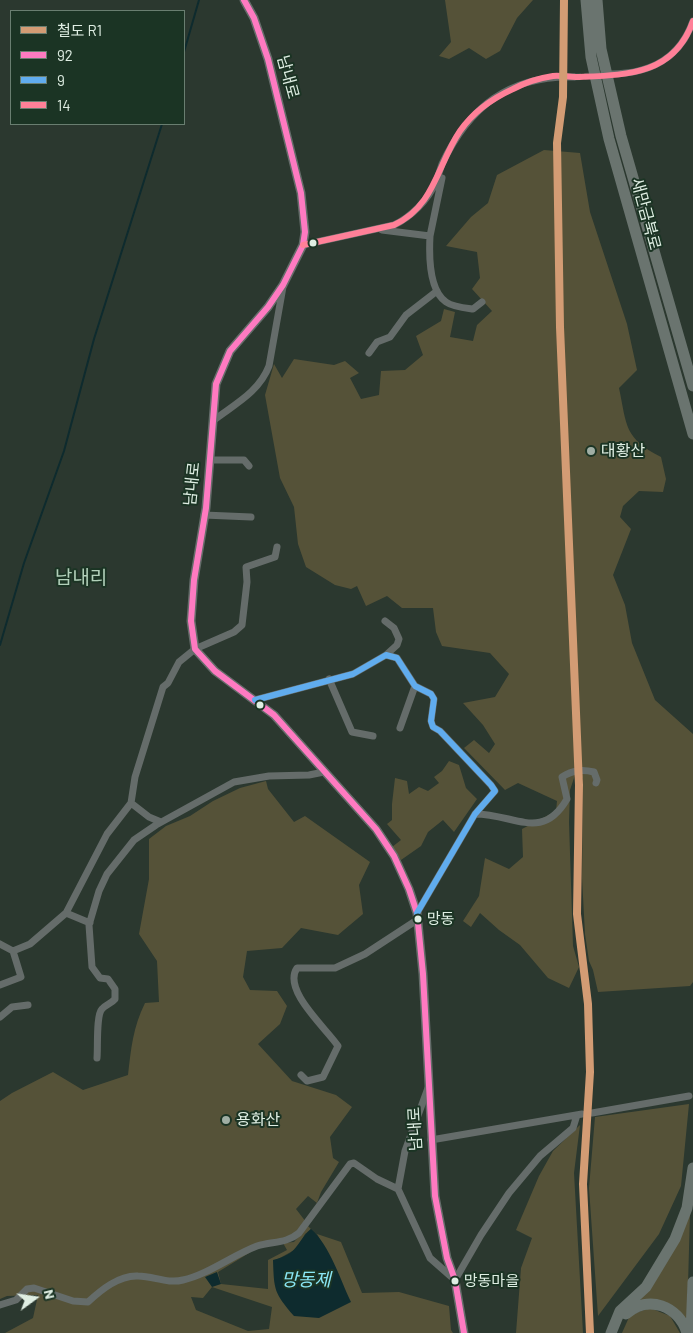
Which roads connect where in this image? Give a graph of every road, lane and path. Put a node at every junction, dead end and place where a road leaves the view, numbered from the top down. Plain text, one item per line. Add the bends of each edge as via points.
1 (244, 0) edge
2 (586, 0) edge
3 (597, 0) edge
4 (693, 21) edge
5 (611, 74) tunnel mouth
6 (574, 77) tunnel mouth
7 (442, 166) junction
8 (375, 229) junction
9 (430, 236) junction
10 (303, 245) junction
11 (283, 285) junction
12 (437, 291) junction
13 (482, 302) dead end
14 (369, 353) dead end
15 (693, 386) edge
16 (214, 420) junction
17 (693, 434) edge
18 (210, 460) junction
19 (249, 466) dead end
20 (204, 515) junction
21 (252, 517) dead end
22 (277, 547) dead end
23 (385, 621) dead end
24 (195, 649) junction
25 (386, 655) junction
26 (329, 679) junction
27 (415, 686) junction
28 (256, 700) junction
29 (400, 728) dead end
30 (373, 736) dead end
31 (324, 772) junction
32 (596, 783) dead end
33 (131, 803) junction
34 (476, 814) junction
35 (161, 822) junction
36 (66, 913) junction
37 (417, 916) junction
38 (90, 922) junction
39 (0, 944) edge
40 (13, 951) junction
41 (0, 985) edge
42 (28, 1005) dead end
43 (0, 1017) edge
44 (97, 1058) dead end
45 (301, 1075) dead end
46 (428, 1088) junction
47 (689, 1096) dead end
48 (592, 1113) dead end
49 (431, 1140) junction
50 (693, 1168) edge
51 (398, 1189) junction
52 (455, 1280) junction
53 (693, 1282) edge
54 (0, 1305) edge
55 (464, 1333) edge
56 (611, 1333) edge
57 (618, 1333) edge
58 (687, 1333) edge
59 (691, 1333) edge

1 - 10 street, 남내로 via 265,51 286,129 303,206
2 - 17 highway, 새만금북로 via 591,57 608,139
3 - 15 highway, 새만금북로 via 601,49 621,136
4 - 5 street via 687,38 665,59 642,71
6 - 7 street via 553,76 521,85 484,104 459,132
7 - 8 street via 436,184 406,220
7 - 9 street
8 - 9 street
8 - 10 street
9 - 12 street
10 - 11 street, 남내로
11 - 16 street, 남내로 via 230,351 216,384
11 - 16 street via 270,366 265,378 260,386
12 - 13 street via 448,304 473,309
12 - 14 street via 406,315 390,337 377,342
16 - 18 street, 남내로
18 - 19 street via 244,460
18 - 20 street, 남내로
20 - 21 street
20 - 24 street, 남내로 via 191,621
22 - 24 street via 275,557 246,568 242,625 234,632
23 - 25 street via 394,628 398,639 397,645
24 - 28 street, 남내로 via 215,671
24 - 33 street via 178,662 163,687 135,777
25 - 26 street via 353,674
25 - 27 street via 397,658
26 - 28 street
26 - 30 street via 352,732
27 - 29 street
27 - 34 street via 434,698 433,727 460,751 495,791
28 - 31 street, 남내로 via 274,715
31 - 35 street via 234,782
31 - 37 street, 남내로 via 390,849 409,889
32 - 34 street via 594,772 584,770 562,777 567,799 559,814 549,821 532,823
33 - 35 street
33 - 36 street via 107,834
34 - 37 street
35 - 38 street via 134,840 107,874 98,891
36 - 38 street
36 - 40 street via 30,944
37 - 45 street via 365,954 335,968 297,968 293,978 302,1000 338,1046 323,1077 307,1081
37 - 46 street, 남내로
38 - 44 street via 94,973 108,979 115,989 114,999 102,1009 98,1019
39 - 40 street
40 - 41 street via 21,976
42 - 43 street via 12,1008
46 - 49 street, 남내로
46 - 51 street via 405,1151
47 - 48 street
49 - 52 street, 남내로 via 435,1196 447,1258
49 - 52 street via 579,1115 573,1128 540,1156 509,1193
50 - 56 highway via 687,1208 675,1240 646,1287 620,1311
51 - 52 street via 430,1258
51 - 54 street via 354,1163 350,1164 300,1233 291,1240 259,1245 185,1280 168,1282 129,1276 104,1287 88,1302 73,1301 34,1288 16,1300
52 - 55 street, 남내로
53 - 59 highway
57 - 58 highway via 623,1317 638,1305 648,1303 670,1309 684,1323

